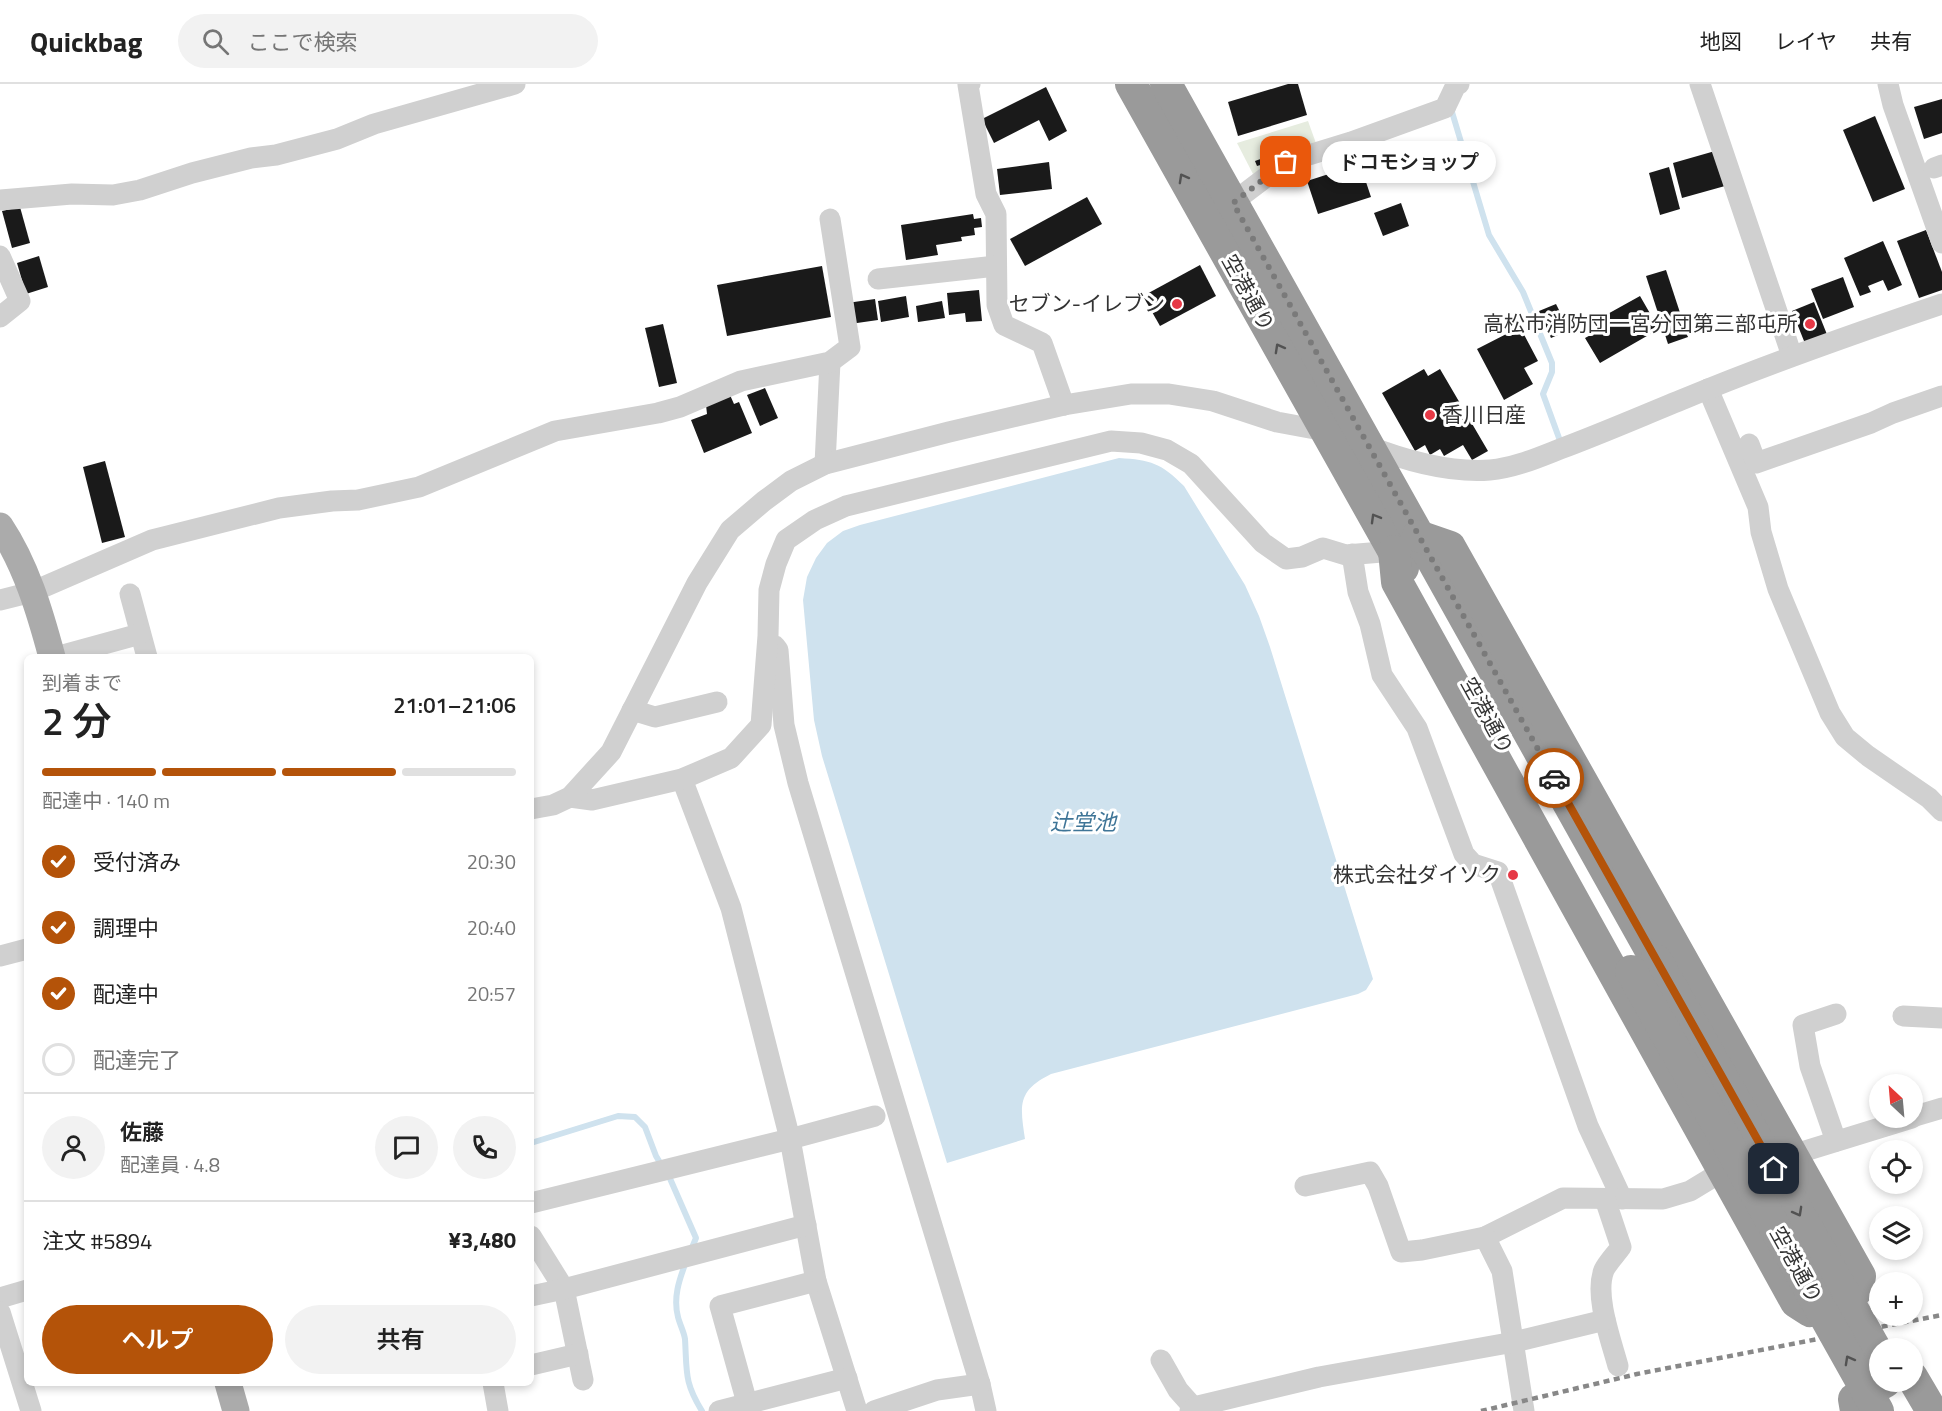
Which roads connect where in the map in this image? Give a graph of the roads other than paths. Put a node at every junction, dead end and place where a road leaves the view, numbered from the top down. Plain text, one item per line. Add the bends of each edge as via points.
1 (515, 84) edge
2 (970, 84) edge
3 (1131, 84) edge
4 (1166, 84) edge
5 (1459, 84) edge
6 (1700, 84) edge
7 (1888, 84) edge
8 (0, 200) edge
9 (1233, 203) junction
10 (830, 219) dead end
11 (1942, 243) edge
12 (0, 256) edge
13 (996, 266) junction
14 (878, 279) dead end
15 (1942, 304) edge
16 (0, 317) edge
17 (1792, 356) junction
18 (830, 362) junction
19 (1708, 389) junction
20 (1942, 396) edge
21 (1064, 405) junction
22 (1325, 430) junction
23 (1749, 444) dead end
24 (1368, 445) junction
25 (825, 464) junction
26 (0, 526) edge
27 (1406, 544) junction
28 (1352, 554) junction
29 (32, 592) junction
30 (130, 594) dead end
31 (0, 600) edge
32 (140, 634) junction
33 (768, 636) junction
34 (53, 654) edge
35 (65, 654) edge
36 (146, 654) edge
37 (717, 702) dead end
38 (632, 710) junction
39 (682, 779) junction
40 (570, 797) junction
41 (534, 808) edge
42 (1942, 811) edge
43 (24, 950) edge
44 (0, 956) edge
45 (1643, 966) junction
46 (1836, 1014) dead end
47 (1903, 1016) dead end
48 (1942, 1018) edge
49 (1942, 1108) edge
50 (1923, 1114) edge
51 (875, 1116) dead end
52 (1877, 1128) edge
53 (790, 1139) junction
54 (1836, 1141) junction
55 (1792, 1155) junction
56 (1723, 1171) junction
57 (1305, 1186) dead end
58 (1613, 1199) junction
59 (534, 1202) edge
60 (806, 1225) junction
61 (1485, 1237) junction
62 (534, 1241) edge
63 (816, 1281) junction
64 (564, 1289) junction
65 (24, 1291) edge
66 (534, 1295) edge
67 (0, 1298) edge
68 (0, 1312) edge
69 (1605, 1320) junction
70 (1869, 1339) edge
71 (1514, 1342) junction
72 (578, 1354) junction
73 (1161, 1360) dead end
74 (534, 1364) edge
75 (1618, 1365) dead end
76 (847, 1378) junction
77 (583, 1380) dead end
78 (980, 1384) junction
79 (230, 1386) edge
80 (494, 1386) edge
81 (1869, 1391) edge
82 (1899, 1392) edge
83 (1921, 1392) edge
84 (747, 1403) junction
85 (1192, 1410) edge
86 (31, 1411) edge
87 (236, 1411) edge
88 (498, 1411) edge
89 (719, 1411) edge
90 (857, 1411) edge
91 (874, 1411) edge
92 (986, 1411) edge
93 (1524, 1411) edge
94 (1856, 1411) edge
95 (1878, 1411) edge
96 (1910, 1411) edge
97 (1932, 1411) edge

1 - 8 street via 374,124 337,139 212,168 140,190 113,195
2 - 13 street via 986,194 996,214
22 -> 3 highway, 空港通り
4 - 9 highway, 空港通り
5 - 9 street via 1445,108 1286,162
6 - 17 street
7 - 11 street
9 - 24 highway, 空港通り
10 - 18 street via 850,347
12 - 16 street via 20,301
13 - 14 street
13 - 21 street via 997,305 1004,326 1042,343
15 - 17 street
17 - 19 street
18 - 25 street
18 - 29 street via 741,381 658,413 555,431 419,487 358,500 279,508 152,540
19 - 24 street via 1565,447 1491,470 1420,463
19 - 42 street via 1758,507 1778,589 1830,713 1845,737
20 - 23 street via 1756,463
21 - 22 street via 1131,394 1169,394 1213,401 1277,422
21 - 25 street
22 - 24 street
27 -> 22 highway, 空港通り
24 - 27 highway, 空港通り
25 - 38 street via 791,481 730,530 697,583
26 - 29 main road
27 - 28 street
27 - 45 highway, 空港通り
27 - 55 highway via 1450,547
27 - 56 highway via 1397,582
28 - 33 street via 1323,548 1286,559 1263,543 1191,464 1167,450 1111,441 846,506 815,520 786,540 776,564 769,590
28 - 58 street via 1358,592 1382,675 1417,728 1464,854 1473,864 1498,872
29 - 31 street
29 - 34 main road
30 - 32 street
32 - 35 street
32 - 36 street
33 - 39 street via 761,725 731,758
33 - 78 street via 778,650 784,725 798,783
37 - 38 street via 655,717
38 - 40 street via 610,752
39 - 40 street via 592,800
39 - 53 street via 731,908
40 - 41 street
43 - 44 street
45 -> 70 highway, 空港通り, bridge
95 -> 45 highway, 空港通り, bridge
46 - 54 street via 1803,1025 1810,1066
47 - 48 street
49 - 50 street
51 - 53 street
52 - 54 street
53 - 59 street
53 - 60 street
54 - 55 street
55 - 56 highway via 1860,1276 1858,1289 1810,1311 1796,1302
56 - 58 street via 1690,1191 1663,1199
57 - 61 street via 1370,1172 1401,1252
58 - 61 street via 1563,1198
58 - 69 street via 1621,1247 1604,1270 1601,1293
60 - 63 street
60 - 64 street
61 - 71 street via 1502,1270
62 - 64 street
63 - 76 street
63 - 84 street via 720,1306
64 - 66 street
64 - 72 street
65 - 67 street
68 - 86 street
69 - 71 street
69 - 75 street
71 - 85 street via 1319,1377
71 - 93 street
72 - 74 street
72 - 77 street
73 - 85 street
76 - 84 street
76 - 90 street
78 - 91 street via 938,1390
78 - 92 street
79 - 87 main road
80 - 88 street
81 - 94 highway via 1854,1400
82 - 96 highway
83 - 97 highway
84 - 89 street

